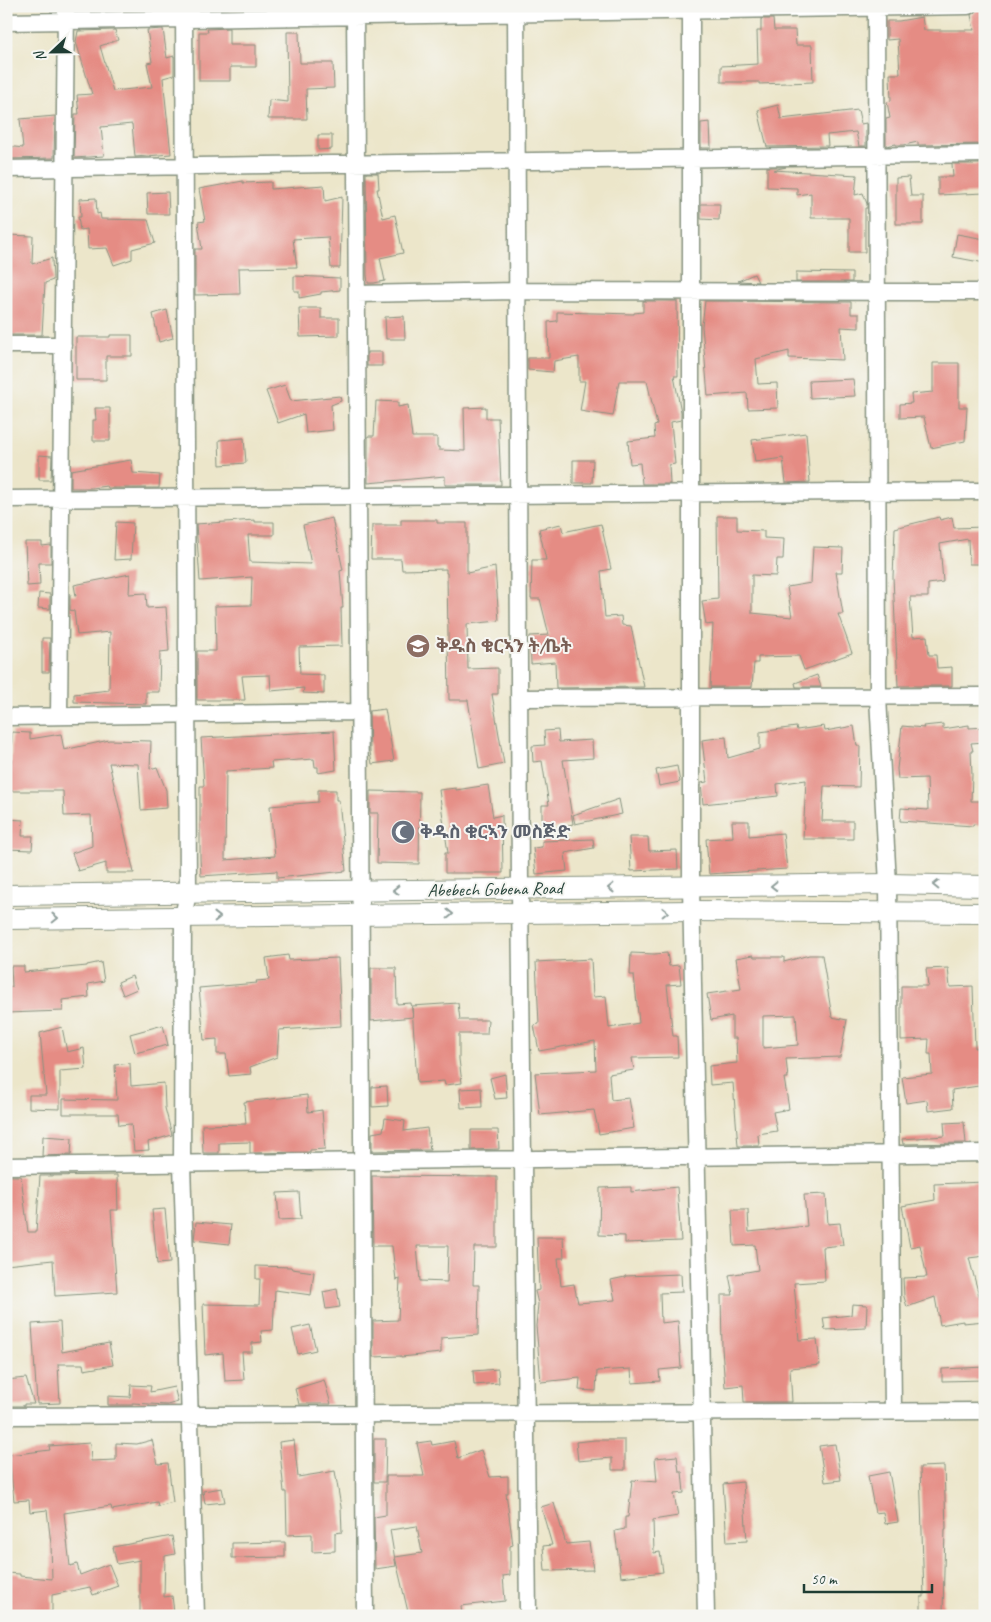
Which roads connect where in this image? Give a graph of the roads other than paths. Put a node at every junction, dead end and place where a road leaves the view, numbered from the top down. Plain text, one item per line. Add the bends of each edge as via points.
1 (968, 6) edge
2 (876, 7) edge
3 (692, 9) edge
4 (516, 10) edge
5 (355, 12) edge
6 (184, 13) edge
7 (66, 14) edge
8 (6, 22) edge
9 (985, 154) edge
10 (876, 155) junction
11 (692, 158) junction
12 (517, 161) junction
13 (356, 164) junction
14 (185, 166) junction
15 (65, 168) junction
16 (6, 169) edge
17 (517, 291) junction
18 (692, 291) junction
19 (877, 292) junction
20 (985, 292) edge
21 (357, 294) junction
22 (6, 345) edge
23 (63, 345) junction
24 (985, 491) edge
25 (877, 492) junction
26 (691, 493) junction
27 (518, 495) junction
28 (358, 496) junction
29 (186, 498) junction
30 (6, 499) edge
31 (61, 499) junction
32 (985, 696) edge
33 (878, 697) junction
34 (519, 698) junction
35 (691, 698) junction
36 (359, 712) junction
37 (187, 715) junction
38 (59, 716) junction
39 (6, 717) edge
40 (888, 884) junction
41 (985, 886) edge
42 (692, 887) junction
43 (520, 889) junction
44 (360, 891) junction
45 (188, 893) junction
46 (6, 895) edge
47 (692, 911) junction
48 (888, 912) junction
49 (520, 913) junction
50 (985, 913) edge
51 (360, 915) junction
52 (183, 917) junction
53 (6, 919) edge
54 (985, 1153) edge
55 (890, 1154) junction
56 (697, 1157) junction
57 (523, 1159) junction
58 (362, 1162) junction
59 (182, 1164) junction
60 (6, 1166) edge
61 (893, 1411) junction
62 (985, 1411) edge
63 (702, 1412) junction
64 (526, 1413) junction
65 (364, 1414) junction
66 (190, 1415) junction
67 (6, 1416) edge
68 (196, 1616) edge
69 (366, 1616) edge
70 (528, 1616) edge
71 (706, 1616) edge

1 - 2 street
2 - 3 street
2 - 10 street
3 - 4 street
3 - 11 street
4 - 5 street
4 - 12 street
5 - 6 street
5 - 13 street
6 - 7 street
6 - 14 street
7 - 8 street
7 - 15 street
9 - 10 street
10 - 11 street
10 - 19 street
11 - 12 street
11 - 18 street
12 - 13 street
12 - 17 street
13 - 14 street
13 - 21 street
14 - 15 street
14 - 29 street
15 - 16 street
15 - 23 street
17 - 18 street
17 - 21 street
17 - 27 street
18 - 19 street
18 - 26 street
19 - 20 street
19 - 25 street
21 - 28 street
22 - 23 street
23 - 31 street
24 - 25 street
25 - 26 street
25 - 33 street
26 - 27 street
26 - 35 street
27 - 28 street
27 - 34 street
28 - 29 street
28 - 36 street
29 - 31 street
29 - 37 street
30 - 31 street
31 - 38 street
32 - 33 street
33 - 35 street
33 - 40 street
34 - 35 street
34 - 43 street
35 - 42 street
36 - 37 street
36 - 44 street
37 - 38 street
37 - 45 street
38 - 39 street
41 -> 40 street, Abebech Gobena Road
40 -> 42 street, Abebech Gobena Road
40 - 48 street
42 -> 43 street, Abebech Gobena Road
42 - 47 street
43 -> 44 street, Abebech Gobena Road
43 - 49 street
44 - 45 street, Abebech Gobena Road
44 - 51 street
45 - 46 street, Abebech Gobena Road
45 - 52 street
47 - 48 street, Abebech Gobena Road
49 -> 47 street, Abebech Gobena Road
47 - 56 street
48 - 50 street, Abebech Gobena Road
48 - 55 street
51 -> 49 street, Abebech Gobena Road
49 - 57 street
52 -> 51 street, Abebech Gobena Road
51 - 58 street
53 -> 52 street, Abebech Gobena Road
52 - 59 street
54 - 55 street
55 - 56 street
55 - 61 street
56 - 57 street
56 - 63 street
57 - 58 street
57 - 64 street
58 - 59 street
58 - 65 street
59 - 60 street
59 - 66 street
61 - 62 street
61 - 63 street
63 - 64 street
63 - 71 street
64 - 65 street
64 - 70 street
65 - 66 street
65 - 69 street
66 - 67 street
66 - 68 street

